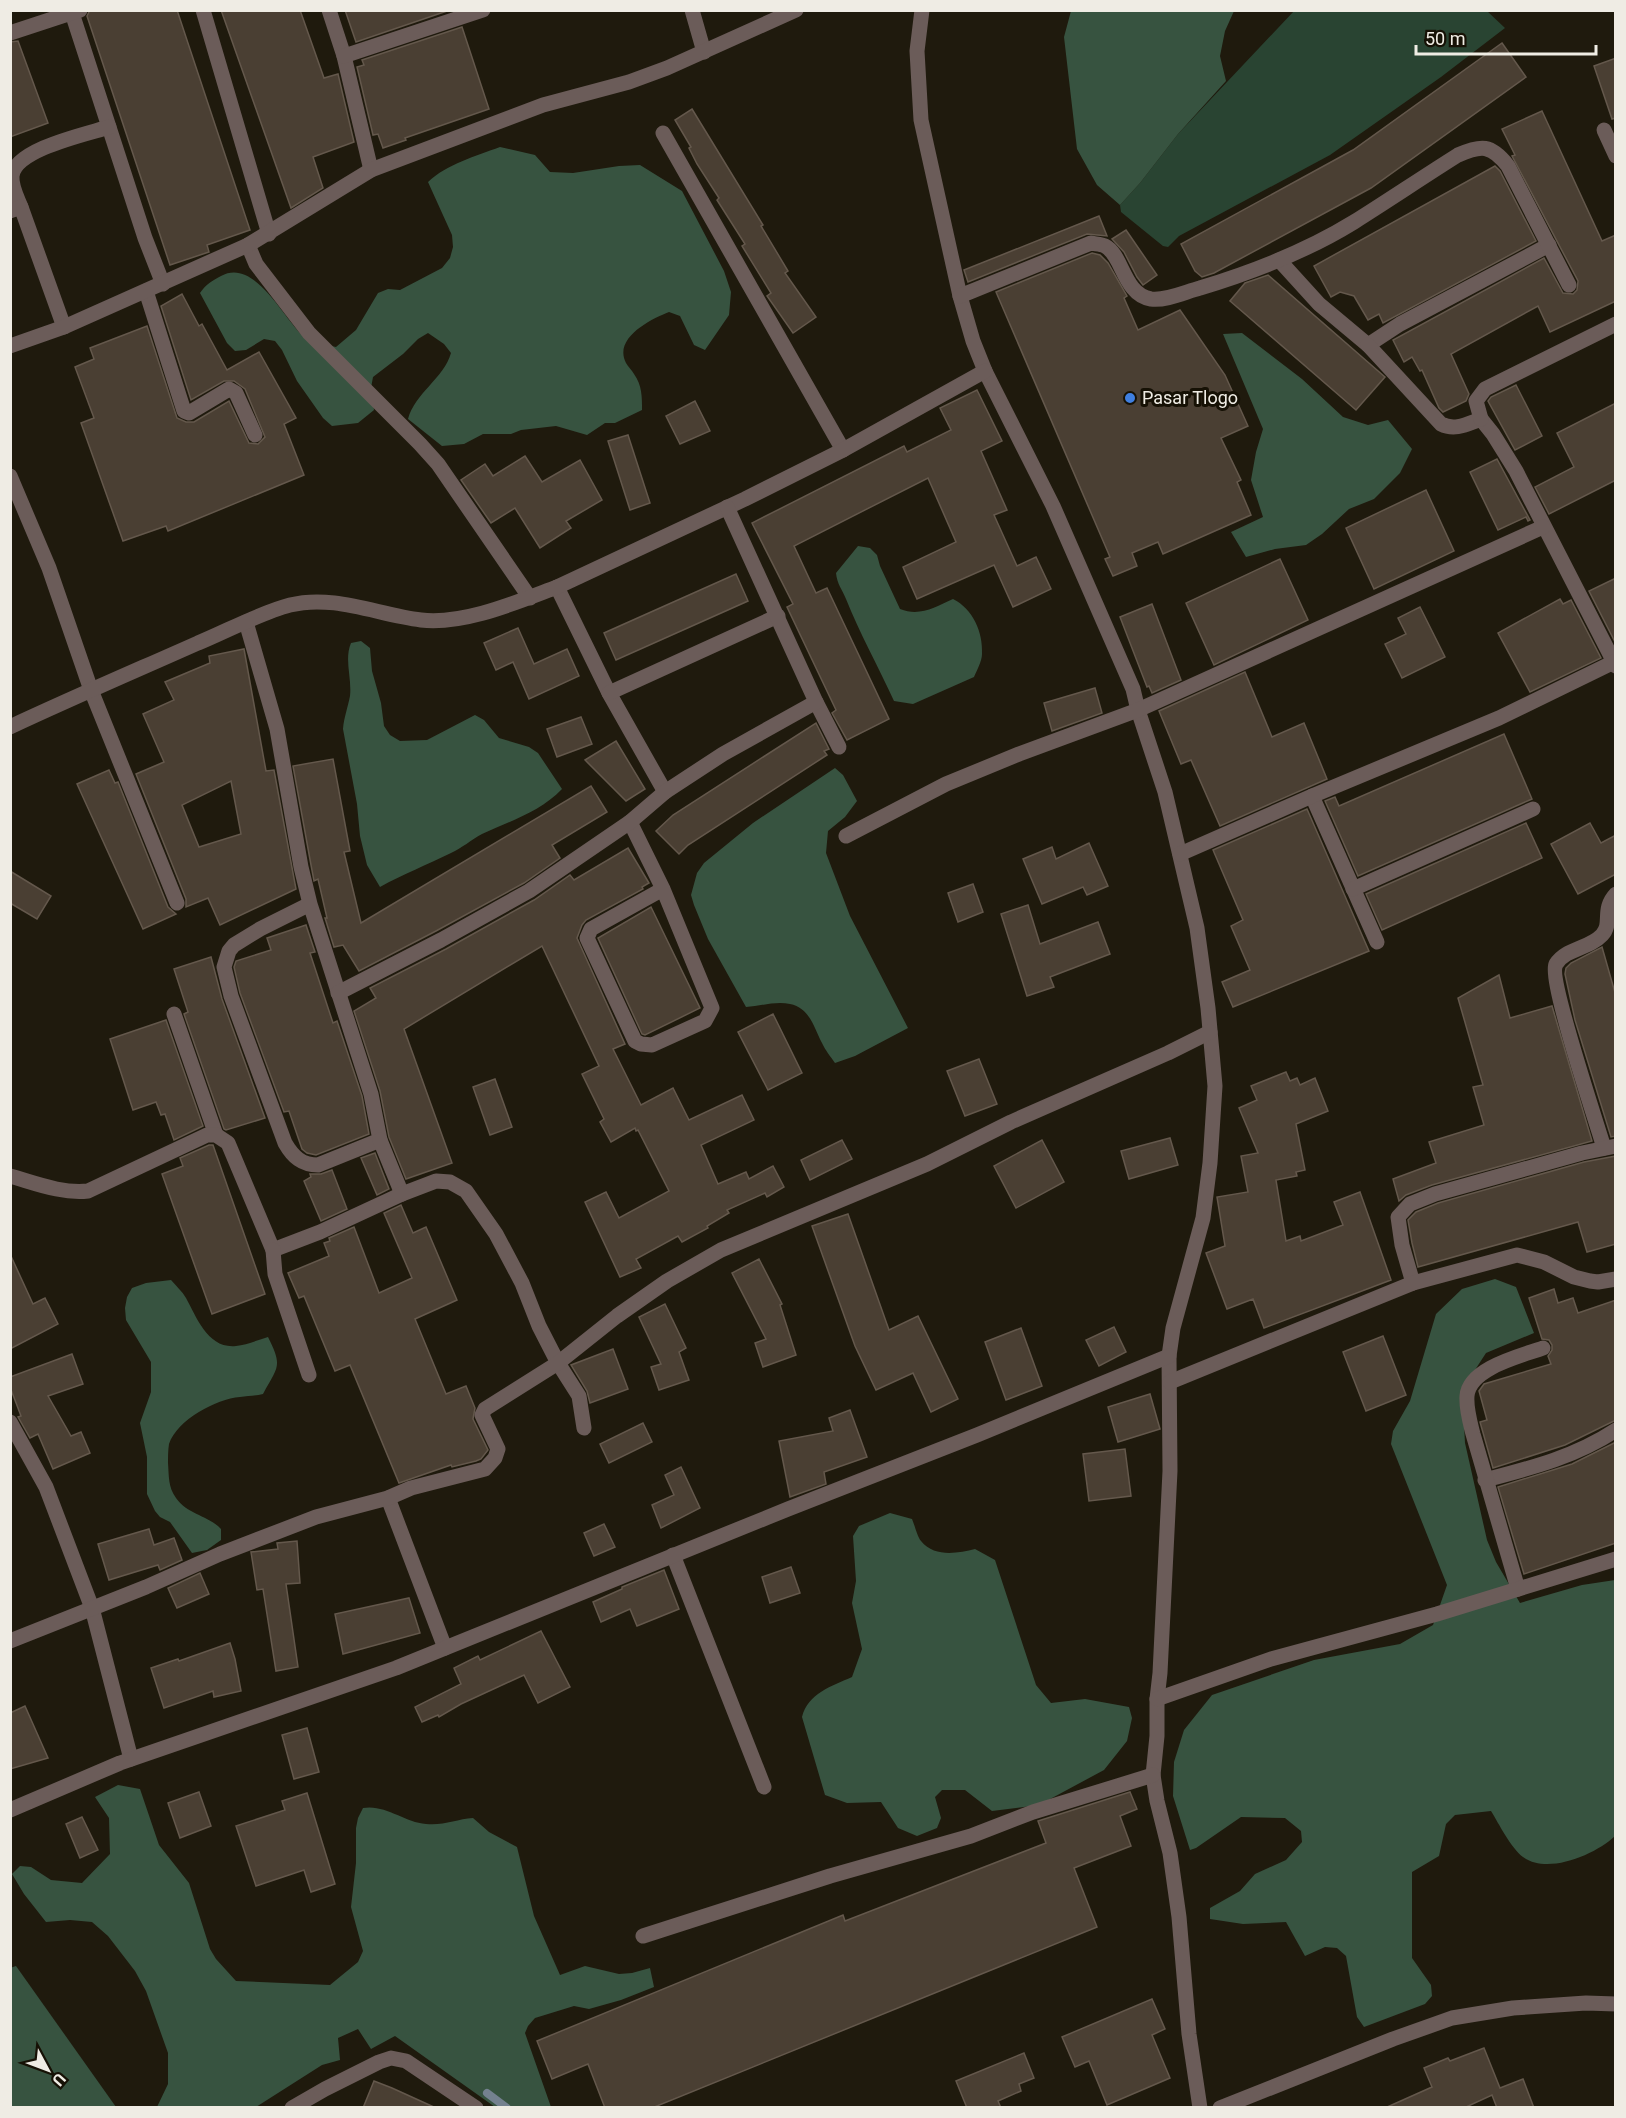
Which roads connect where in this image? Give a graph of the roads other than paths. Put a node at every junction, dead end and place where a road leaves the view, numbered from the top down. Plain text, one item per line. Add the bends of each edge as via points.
1 (203, 10) edge
2 (329, 10) edge
3 (483, 10) edge
4 (692, 10) edge
5 (796, 10) edge
6 (922, 10) edge
7 (76, 12) edge
8 (10, 33) edge
9 (704, 52) junction
10 (344, 56) junction
11 (109, 127) junction
12 (1604, 130) dead end
13 (663, 133) dead end
14 (1616, 156) edge
15 (371, 170) junction
16 (16, 209) edge
17 (269, 234) junction
18 (248, 245) junction
19 (1549, 245) junction
20 (1279, 260) junction
21 (163, 284) junction
22 (1569, 285) dead end
23 (147, 291) junction
24 (960, 296) junction
25 (1616, 324) edge
26 (64, 327) junction
27 (1368, 345) junction
28 (10, 346) edge
29 (985, 372) junction
30 (1481, 419) junction
31 (255, 435) dead end
32 (843, 450) junction
33 (10, 476) edge
34 (727, 507) junction
35 (1543, 527) junction
36 (557, 587) junction
37 (530, 598) junction
38 (778, 616) junction
39 (246, 622) junction
40 (1615, 663) edge
41 (91, 690) junction
42 (609, 693) junction
43 (816, 702) junction
44 (1138, 710) junction
45 (10, 727) edge
46 (839, 747) dead end
47 (665, 792) junction
48 (1312, 796) junction
49 (1533, 809) dead end
50 (630, 822) junction
51 (846, 836) dead end
52 (1180, 854) junction
53 (663, 889) junction
54 (1353, 889) junction
55 (1616, 894) edge
56 (177, 903) dead end
57 (310, 904) junction
58 (1377, 942) dead end
59 (338, 993) junction
60 (174, 1014) dead end
61 (1210, 1032) junction
62 (216, 1135) junction
63 (380, 1140) junction
64 (1610, 1147) edge
65 (10, 1176) edge
66 (402, 1194) junction
67 (273, 1251) junction
68 (1616, 1279) edge
69 (1413, 1283) junction
70 (1543, 1348) dead end
71 (1169, 1356) junction
72 (558, 1362) junction
73 (309, 1375) dead end
74 (1170, 1382) junction
75 (10, 1422) edge
76 (584, 1428) dead end
77 (1616, 1430) edge
78 (1485, 1480) junction
79 (388, 1498) junction
80 (673, 1555) junction
81 (1616, 1559) edge
82 (1518, 1589) junction
83 (92, 1608) junction
84 (10, 1641) edge
85 (445, 1648) junction
86 (1157, 1699) junction
87 (131, 1759) junction
88 (1153, 1775) junction
89 (764, 1787) dead end
90 (10, 1810) edge
91 (643, 1936) dead end
92 (1616, 2004) edge
93 (292, 2108) edge
94 (476, 2108) edge
95 (1200, 2108) edge
96 (1220, 2108) edge

1 - 17 street
2 - 10 street
3 - 10 street
4 - 9 street
5 - 9 street
6 - 24 street via 917,51 921,120
7 - 8 street
7 - 11 street
9 - 15 street via 629,82 543,105
10 - 15 street
11 - 16 street via 54,144 17,164 12,177
11 - 21 street
12 - 14 street
13 - 32 street
15 - 17 street
16 - 26 street
17 - 18 street
18 - 21 street
18 - 37 street via 256,264 309,333 438,464
19 - 20 street via 1508,166 1499,155 1484,147 1458,155 1353,222
19 - 22 street
19 - 27 street via 1410,318
20 - 24 street via 1155,299 1143,296 1130,285 1111,251 1091,243
20 - 27 street via 1319,304
21 - 23 street
23 - 26 street
23 - 31 street via 184,411 189,413 233,390
24 - 29 street
25 - 30 street via 1485,389 1476,401
26 - 28 street
27 - 30 street via 1441,424 1457,428
29 - 32 street
29 - 44 street via 1053,506 1133,689
30 - 35 street via 1516,471
32 - 34 street
33 - 41 street via 49,568
34 - 36 street
34 - 38 street
35 - 40 street
35 - 44 street
36 - 37 street
36 - 42 street
37 - 39 street via 454,619 422,620 317,602 290,605
38 - 42 street
38 - 43 street
39 - 41 street
39 - 57 street via 277,729
40 - 48 street via 1499,718
41 - 45 street
41 - 56 street
42 - 47 street
43 - 46 street
43 - 47 street
44 - 51 street via 946,784
44 - 52 street via 1166,792
47 - 50 street
48 - 52 street
48 - 54 street
49 - 54 street
50 - 53 street
50 - 59 street via 529,891
52 - 61 street via 1197,928
53 - 53 street via 712,1008 705,1021 644,1045 635,1041 587,938 591,929
54 - 58 street
55 - 64 street via 1608,903 1603,934 1563,956 1554,970 1560,1001
57 - 59 street
57 - 63 street via 234,945 224,967 231,996 291,1153 301,1162 318,1165
59 - 63 street via 371,1094
60 - 62 street
61 - 71 street via 1215,1086 1210,1164 1203,1218
61 - 72 street via 927,1164 721,1250 667,1281
62 - 65 street via 207,1135 88,1191 65,1190
62 - 67 street via 228,1143
63 - 66 street
64 - 69 street via 1410,1204 1398,1217
66 - 67 street
66 - 72 street via 436,1181 450,1182 466,1191 496,1234
67 - 73 street via 275,1274
68 - 69 street via 1590,1281 1517,1255
69 - 74 street
70 - 78 street via 1485,1370 1470,1386 1467,1408
71 - 74 street
71 - 80 street
72 - 76 street via 579,1396
72 - 79 street via 485,1409 482,1415 498,1449 485,1469
74 - 86 street via 1170,1471
75 - 83 street via 46,1487
77 - 78 street via 1570,1455
78 - 82 street
79 - 83 street via 316,1517
79 - 85 street
80 - 85 street
80 - 89 street
81 - 82 street
82 - 86 street via 1271,1659
83 - 84 street
83 - 87 street
85 - 87 street
86 - 88 street
87 - 90 street
88 - 91 street via 1033,1812 971,1836
88 - 95 street via 1170,1853
92 - 96 street via 1513,2008 1452,2018
93 - 94 street via 391,2058 406,2061

